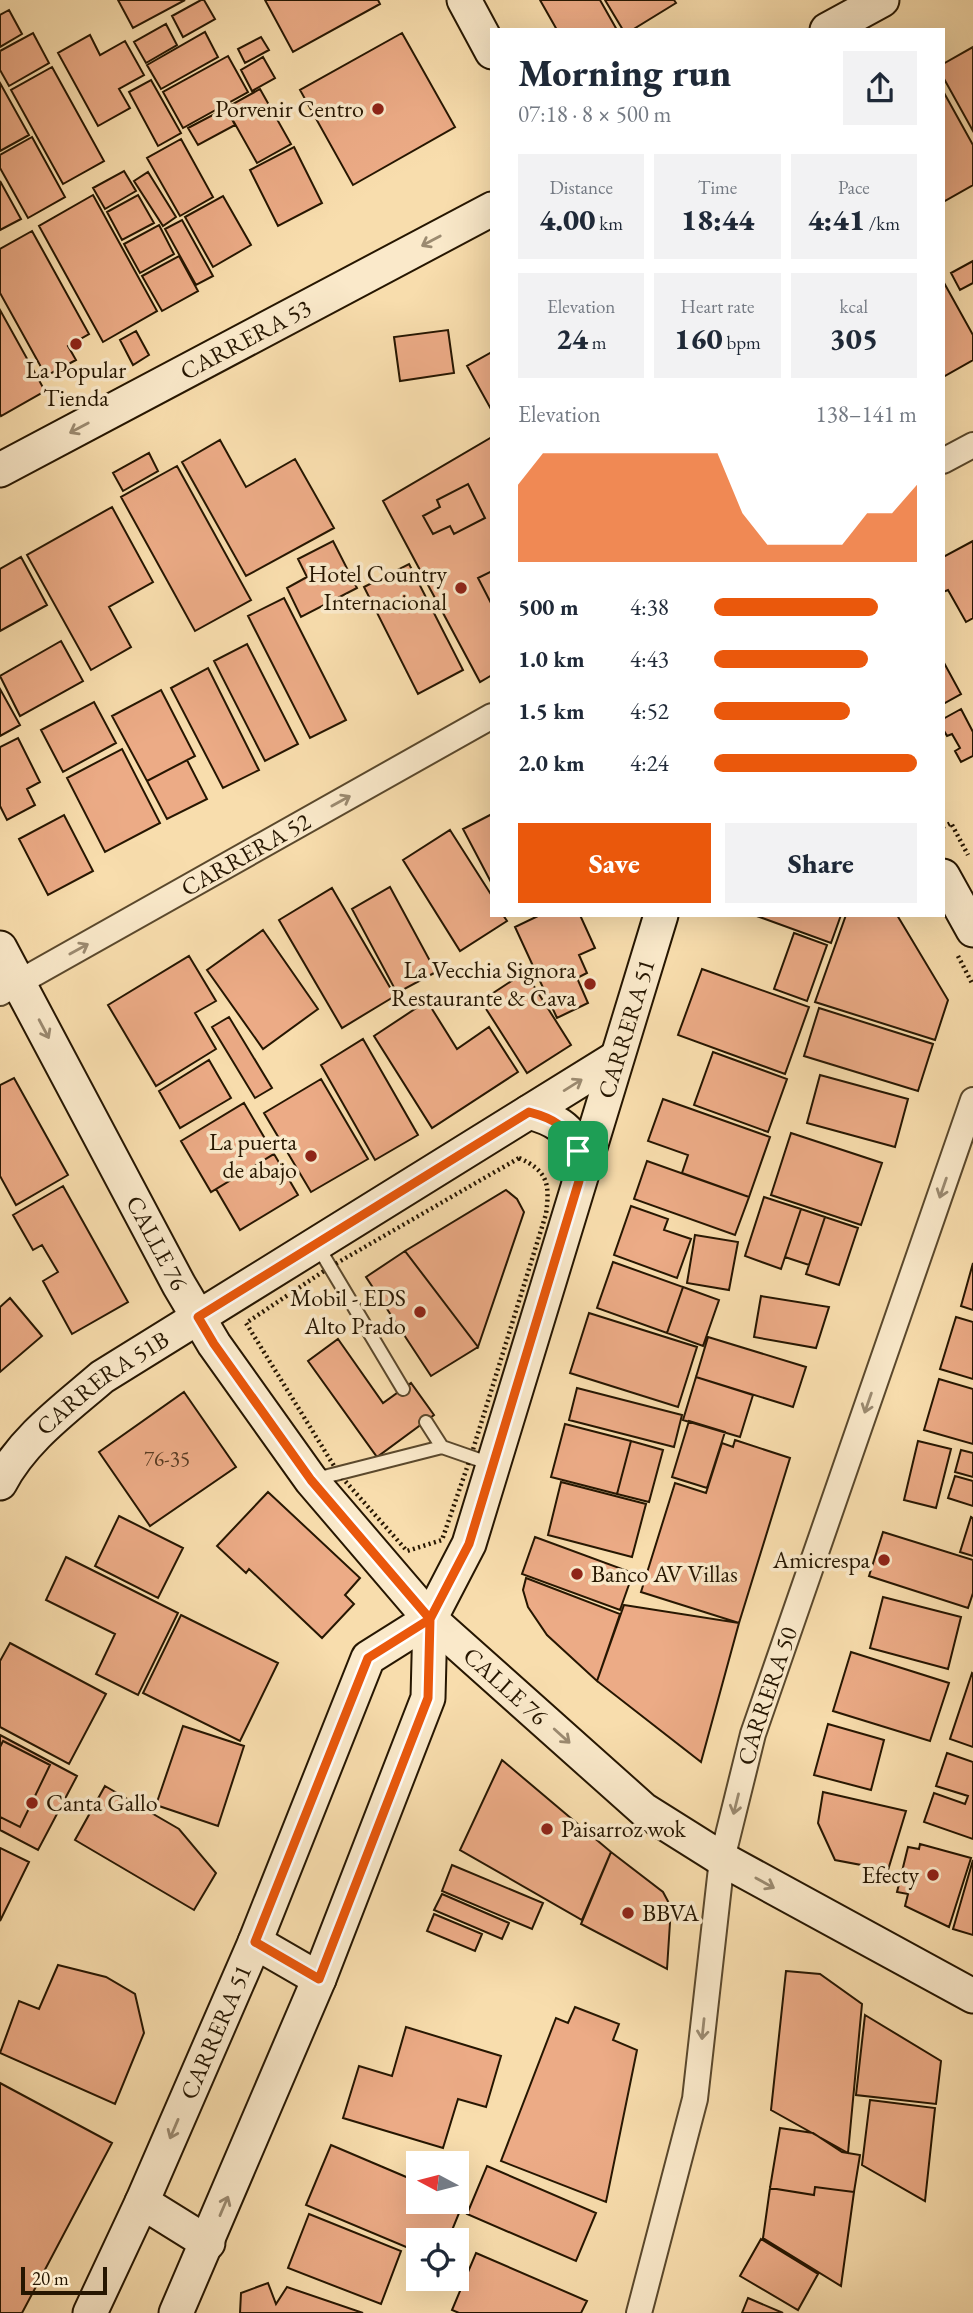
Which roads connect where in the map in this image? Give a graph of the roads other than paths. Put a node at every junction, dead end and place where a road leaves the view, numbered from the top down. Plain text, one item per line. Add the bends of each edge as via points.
1 (464, 0) edge
2 (882, 0) edge
3 (831, 28) edge
4 (490, 48) edge
5 (490, 210) edge
6 (973, 445) edge
7 (945, 460) edge
8 (0, 470) edge
9 (490, 717) edge
10 (957, 886) edge
11 (660, 917) edge
12 (973, 930) edge
13 (0, 948) edge
14 (10, 988) edge
15 (616, 1058) junction
16 (973, 1100) edge
17 (529, 1112) junction
18 (579, 1181) junction
19 (323, 1255) junction
20 (198, 1317) junction
21 (403, 1389) dead end
22 (426, 1422) dead end
23 (442, 1447) junction
24 (483, 1461) junction
25 (325, 1477) junction
26 (0, 1483) edge
27 (430, 1619) junction
28 (722, 1860) junction
29 (255, 1942) junction
30 (319, 1979) junction
31 (973, 1996) edge
32 (142, 2202) junction
33 (208, 2243) junction
34 (90, 2313) edge
35 (176, 2313) edge
36 (639, 2313) edge

1 - 4 street
2 - 3 street
5 -> 8 street, CARRERA 53
6 - 7 street
14 -> 9 street, CARRERA 52
10 - 12 street
11 - 15 street, CARRERA 51
13 - 14 street, CALLE 76
14 -> 20 street, CALLE 76
17 -> 15 street, CARRERA 51B
15 - 18 street, CARRERA 51
16 -> 28 street, CARRERA 50 via 753,1734
17 - 18 street via 550,1117 567,1131 578,1151
17 - 19 street, CARRERA 51B
18 - 24 street, CARRERA 51
19 - 20 street, CARRERA 51B
19 - 21 lane
20 - 25 street, CALLE 76 via 214,1344
20 - 26 street, CARRERA 51B via 102,1377 50,1421 12,1461
22 - 23 lane
23 - 24 lane
23 - 25 lane
24 - 27 street, CARRERA 51 via 469,1544
25 - 27 street, CALLE 76
27 -> 28 street, CALLE 76 via 644,1810
27 - 29 street, CARRERA 51 via 368,1658
27 - 30 street, CARRERA 51 via 428,1698
28 -> 31 street, CALLE 76
28 -> 36 street, CARRERA 50 via 695,2099
29 - 30 street
29 -> 32 street, CARRERA 51
33 -> 30 street, CARRERA 51
32 - 33 street
32 - 34 street, CARRERA 51
33 - 35 street, CARRERA 51

